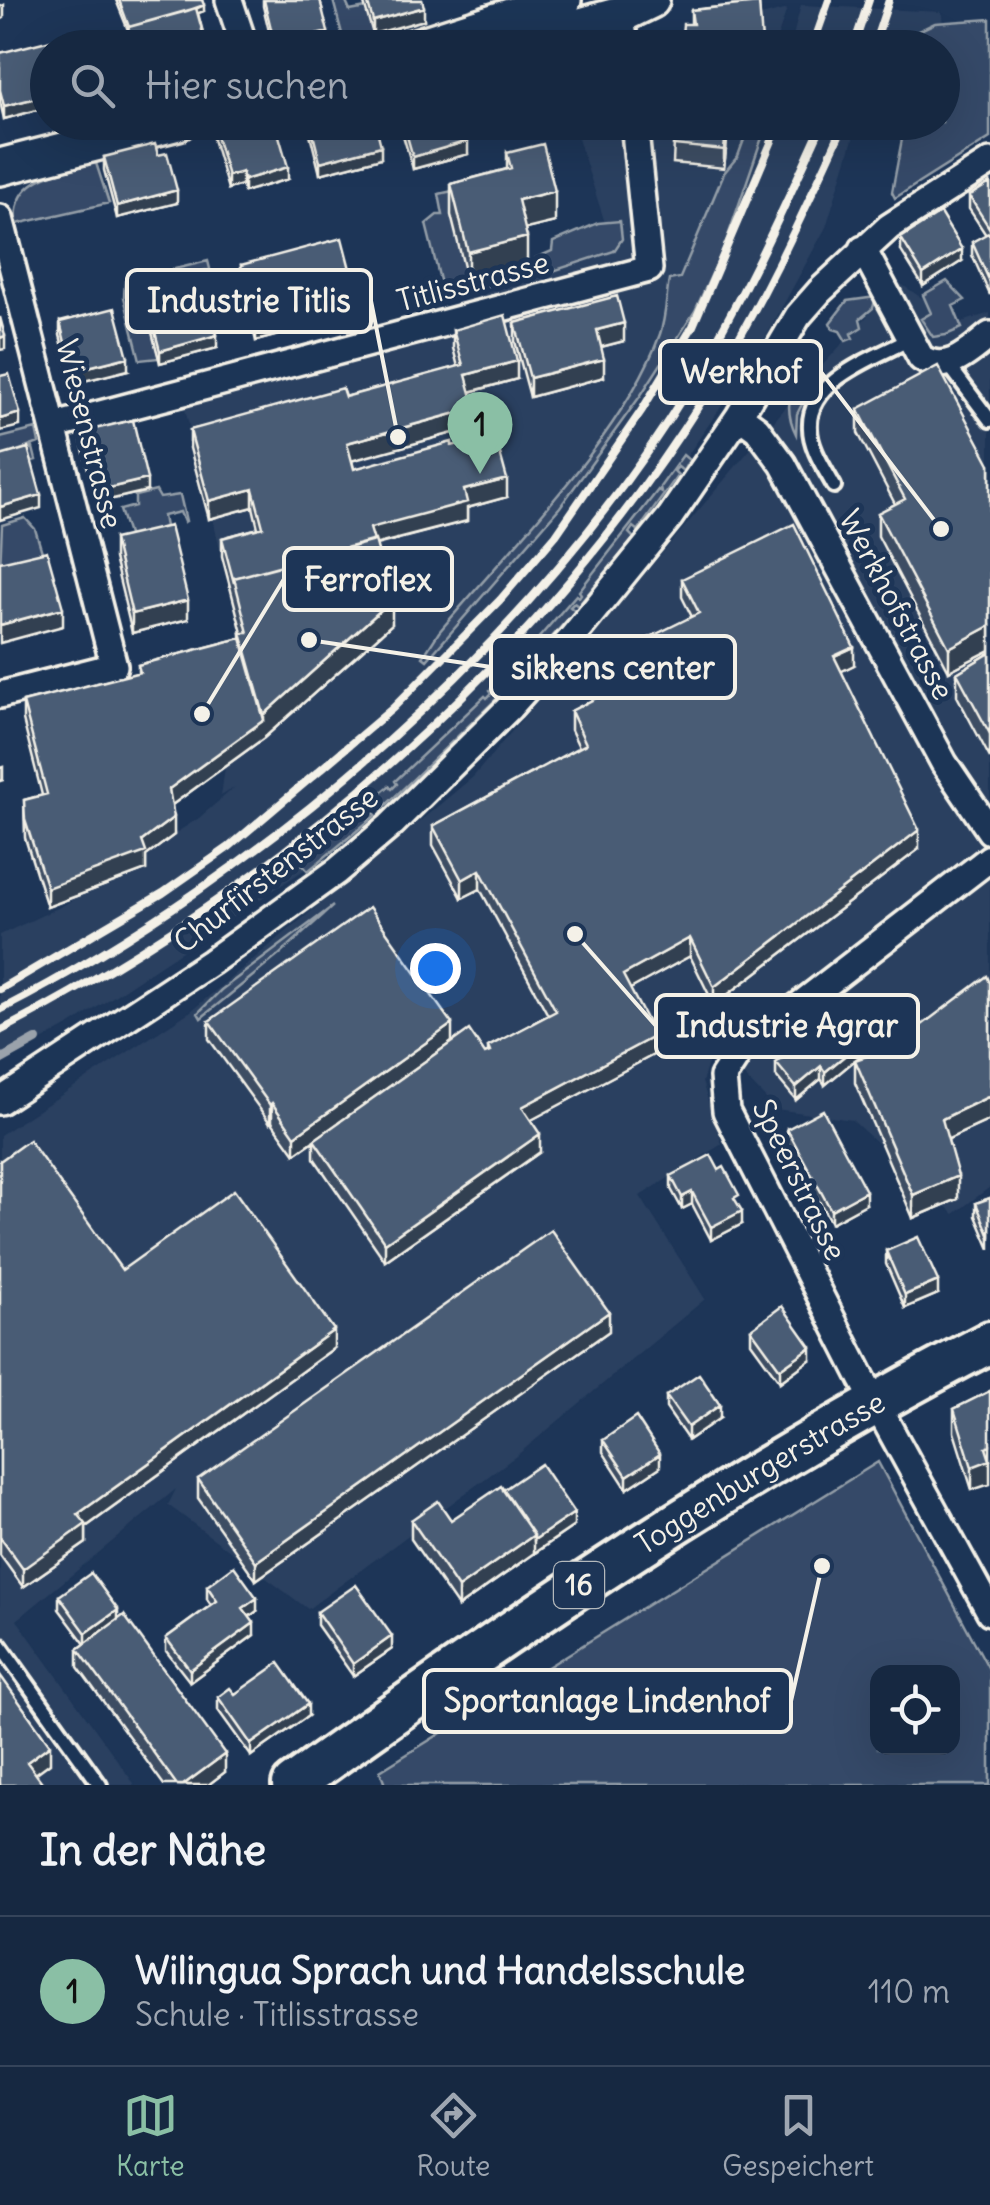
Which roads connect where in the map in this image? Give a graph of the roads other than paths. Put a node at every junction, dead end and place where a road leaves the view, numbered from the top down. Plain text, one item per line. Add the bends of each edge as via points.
1 (229, 0) edge
2 (563, 0) edge
3 (632, 21) edge
4 (238, 30) edge
5 (469, 30) edge
6 (589, 30) edge
7 (107, 140) edge
8 (636, 140) edge
9 (990, 162) edge
10 (0, 167) edge
11 (0, 218) edge
12 (863, 250) junction
13 (990, 335) edge
14 (910, 339) junction
15 (948, 364) junction
16 (739, 416) junction
17 (990, 420) edge
18 (55, 426) junction
19 (834, 486) dead end
20 (0, 695) edge
21 (990, 831) edge
22 (990, 858) edge
23 (0, 1101) edge
24 (990, 1342) edge
25 (877, 1402) junction
26 (989, 1609) edge
27 (0, 1645) edge
28 (100, 1785) edge
29 (293, 1785) edge

1 - 4 street
2 - 5 street
3 - 6 street
7 - 10 street
8 - 18 street, Titlisstrasse via 649,269
9 - 12 street, Churfirstenstrasse
11 - 18 street, Wiesenstrasse
12 - 14 street
12 - 16 street, Churfirstenstrasse via 798,316
13 - 15 street
14 - 15 street via 929,363
14 - 19 lane via 830,383 814,404 810,429
15 - 17 lane
16 - 21 street, Werkhofstrasse via 783,464 944,763
16 - 23 street, Churfirstenstrasse via 670,516 570,640 390,826 211,962
18 - 20 street, Wiesenstrasse via 114,666
22 - 25 street, Speerstrasse via 740,1052 723,1077 726,1111
24 - 25 main road, Toggenburgerstrasse / 16
25 - 26 street, Speerstrasse
25 - 29 main road, Toggenburgerstrasse / 16 via 548,1606
27 - 28 lane

